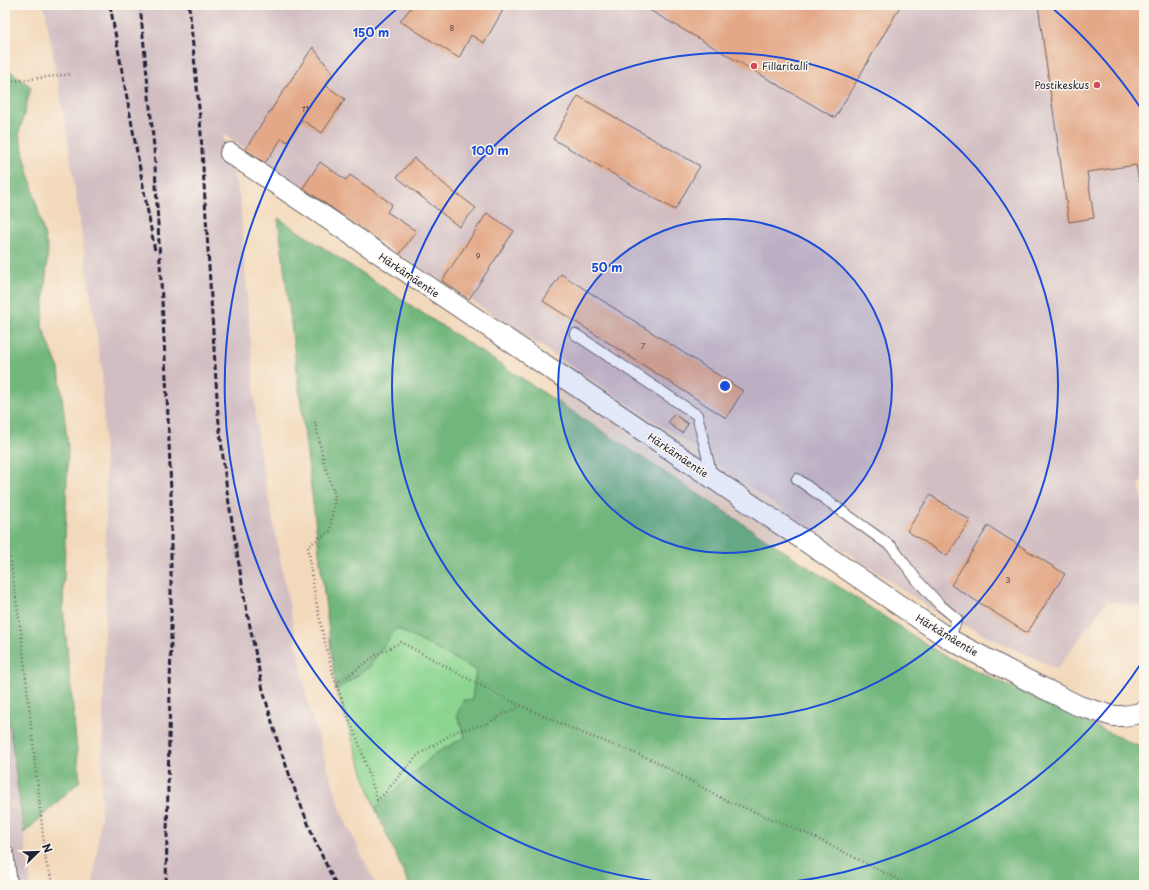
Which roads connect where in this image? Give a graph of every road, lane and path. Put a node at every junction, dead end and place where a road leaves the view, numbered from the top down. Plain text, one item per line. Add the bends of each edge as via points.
1 (72, 74) dead end
2 (5, 82) edge
3 (230, 153) dead end
4 (575, 334) dead end
5 (315, 422) dead end
6 (712, 478) junction
7 (797, 479) dead end
8 (5, 526) edge
9 (949, 639) junction
10 (336, 684) junction
11 (521, 706) junction
12 (1144, 711) edge
13 (8, 852) dead end
14 (12, 885) edge
15 (54, 885) edge
16 (909, 885) edge

1 - 2 path
3 - 6 street, Härkämäentie
4 - 6 lane via 697,415
5 - 10 path via 324,463 335,495 330,531 308,546 314,591
6 - 9 street, Härkämäentie
7 - 9 lane via 892,546 917,580 957,619
8 - 15 path via 22,632 46,862
9 - 12 street, Härkämäentie via 1079,706 1113,716
10 - 11 path via 378,654 401,642
10 - 11 path via 361,748 377,800 419,754 457,731 487,724
11 - 16 path via 656,762 721,798 808,834
13 - 14 lane

